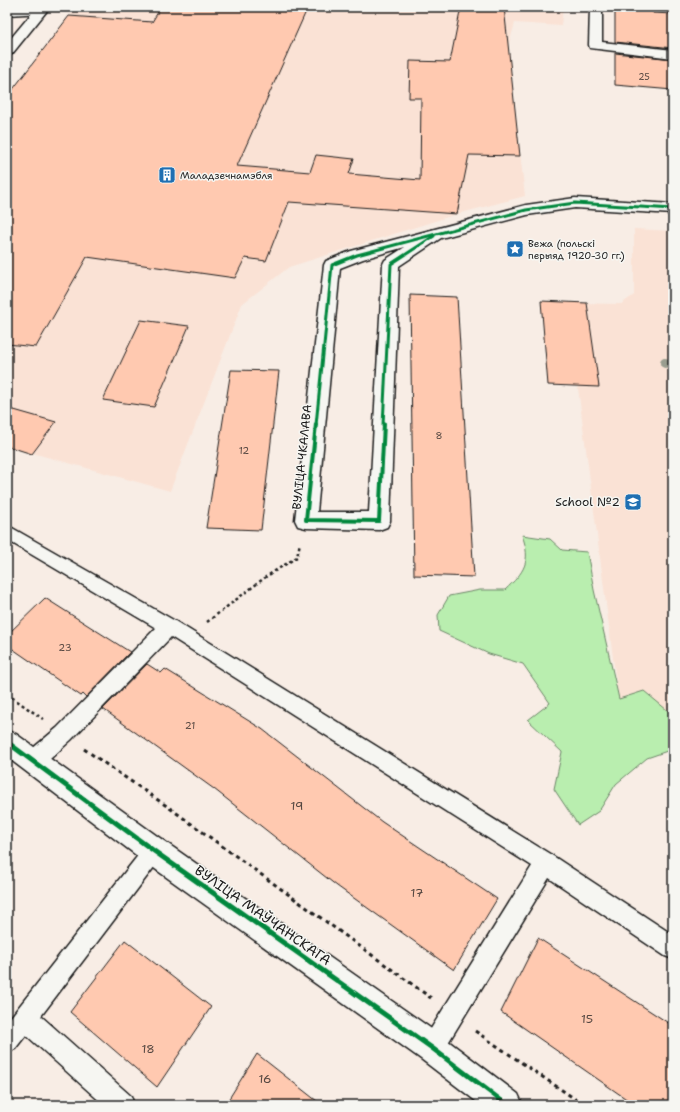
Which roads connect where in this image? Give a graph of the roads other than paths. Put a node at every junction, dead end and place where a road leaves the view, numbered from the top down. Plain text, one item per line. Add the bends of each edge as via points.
1 (596, 7) edge
2 (42, 9) edge
3 (7, 12) edge
4 (7, 51) edge
5 (673, 54) edge
6 (673, 209) edge
7 (434, 236) junction
8 (8, 534) edge
9 (178, 632) junction
10 (7, 742) edge
11 (33, 761) junction
12 (154, 851) junction
13 (546, 863) junction
14 (673, 948) edge
15 (25, 1018) junction
16 (7, 1041) edge
17 (432, 1048) junction
18 (122, 1105) edge
19 (507, 1105) edge

1 - 5 street via 595,44
2 - 3 lane
2 - 4 street
6 - 7 street, ВУЛІЦА ЧКАЛАВА via 575,203 526,210
7 - 7 street, ВУЛІЦА ЧКАЛАВА via 357,255 332,265 306,520 379,521 391,264
8 - 9 lane
9 - 11 lane
9 - 13 lane
10 - 11 street, ВУЛІЦА МАЎЧАНСКАГА
11 - 12 street, ВУЛІЦА МАЎЧАНСКАГА
12 - 15 lane
12 - 17 street, ВУЛІЦА МАЎЧАНСКАГА
13 - 14 lane
13 - 17 lane
15 - 16 lane
15 - 18 lane
17 - 19 street, ВУЛІЦА МАЎЧАНСКАГА

